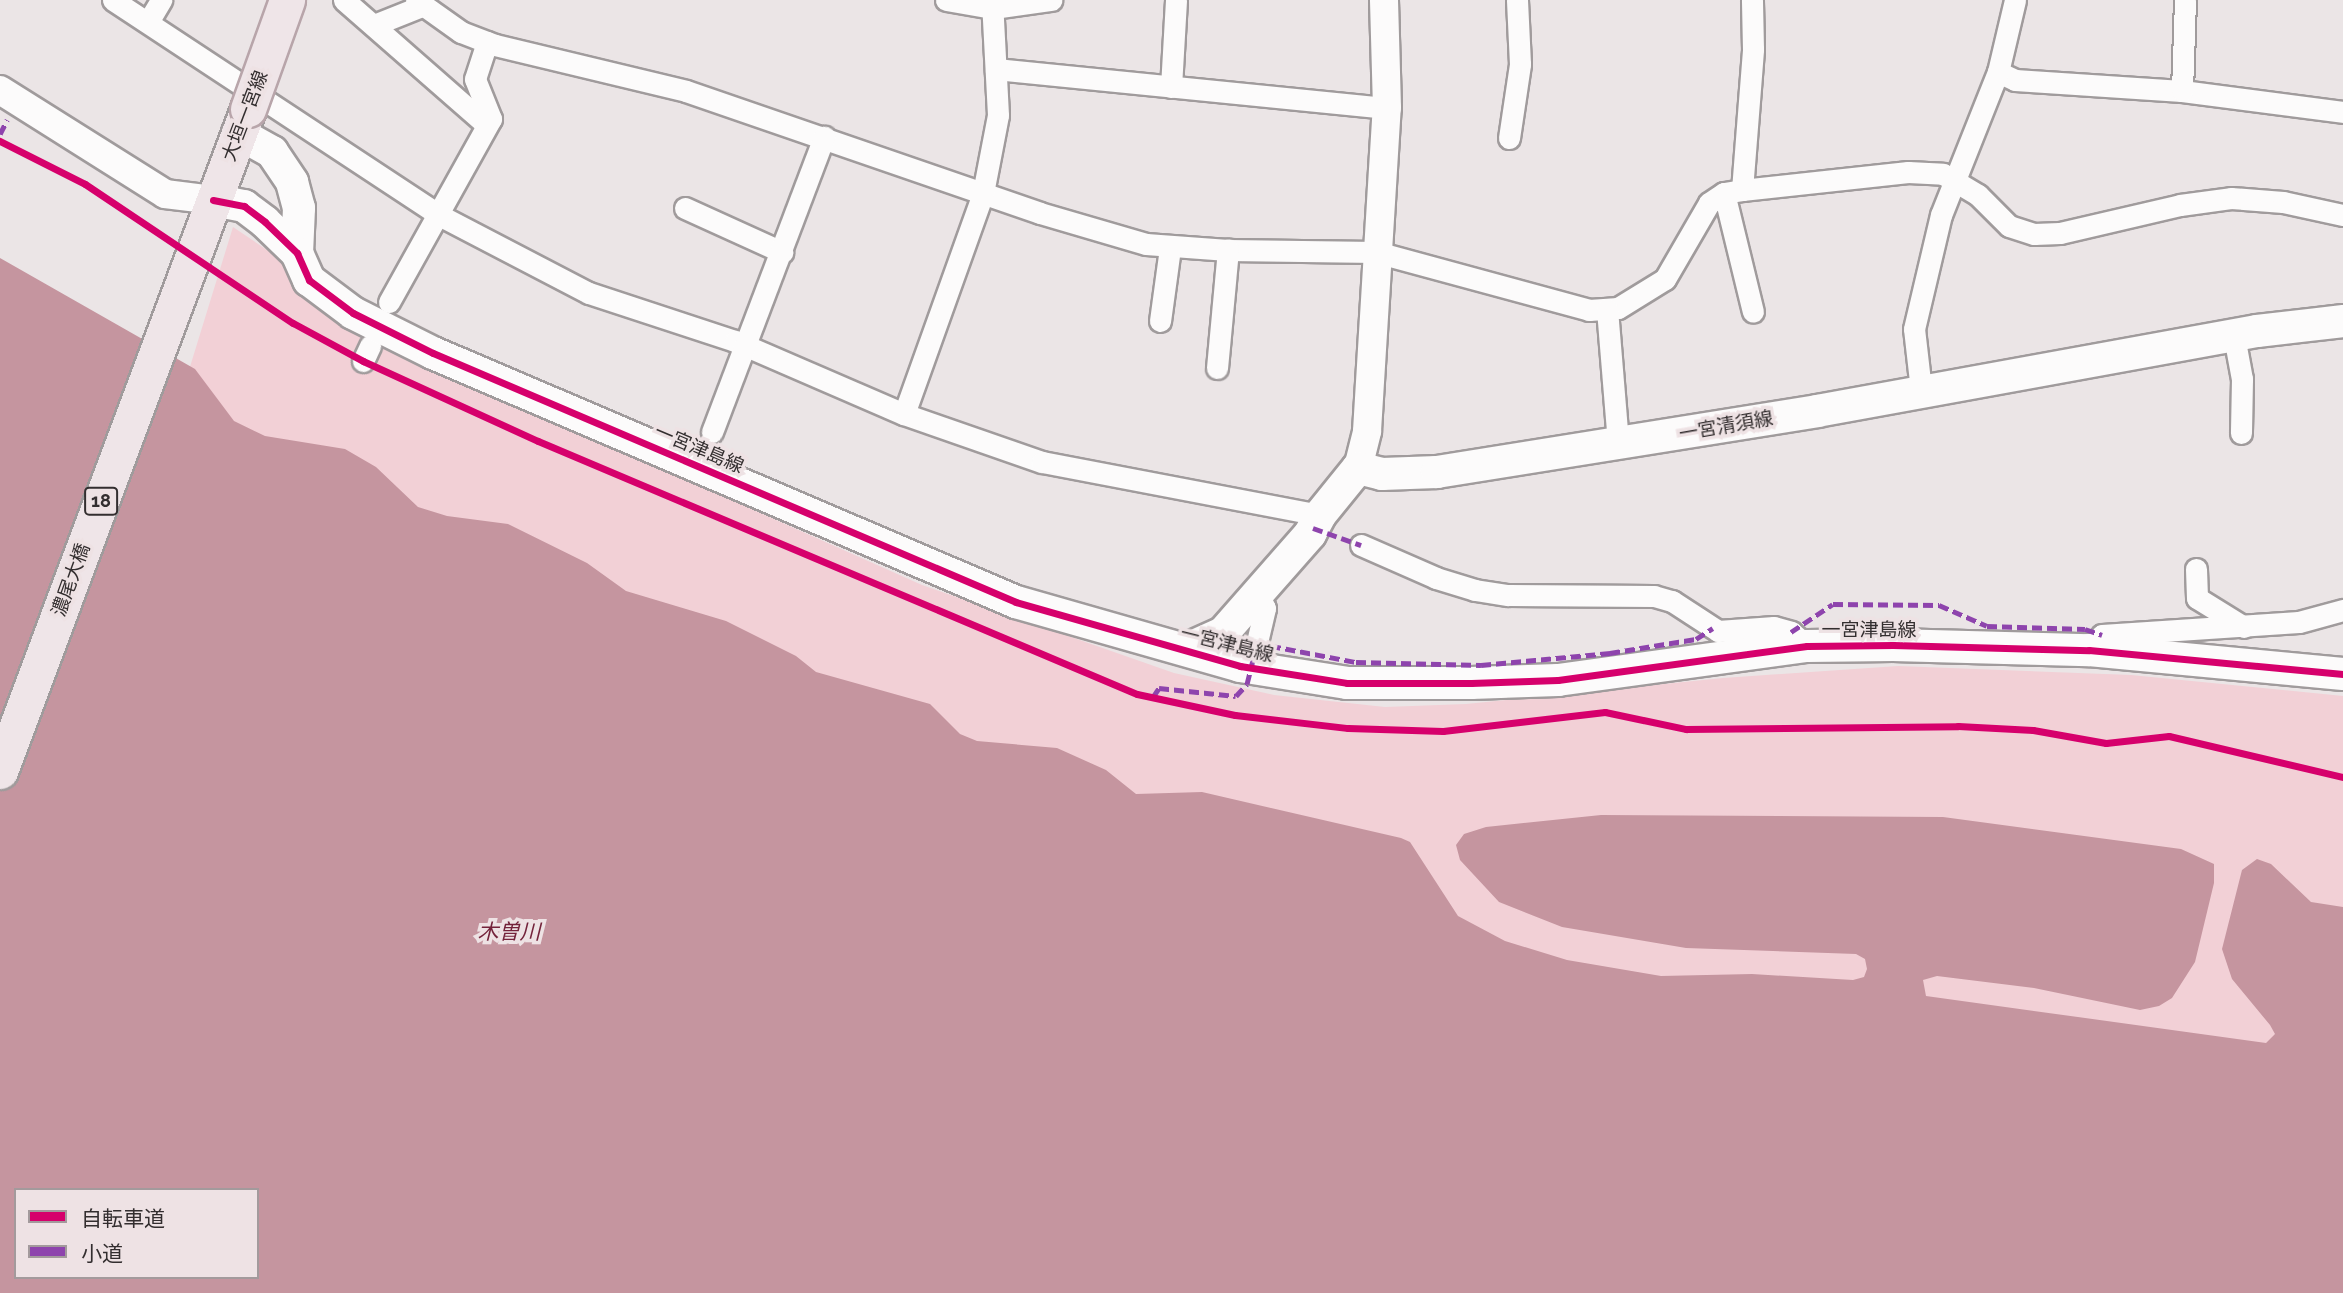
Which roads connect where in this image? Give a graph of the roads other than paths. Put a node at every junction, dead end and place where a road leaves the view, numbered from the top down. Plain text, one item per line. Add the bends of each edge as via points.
1 (113, 0) edge
2 (161, 0) edge
3 (287, 0) edge
4 (344, 0) edge
5 (946, 0) edge
6 (1051, 0) edge
7 (1176, 0) edge
8 (1384, 0) edge
9 (1517, 0) edge
10 (1752, 0) edge
11 (2015, 0) edge
12 (2185, 0) edge
13 (420, 3) edge
14 (993, 4) edge
15 (148, 22) junction
16 (374, 25) junction
17 (487, 42) junction
18 (996, 69) junction
19 (1998, 72) junction
20 (1171, 87) junction
21 (0, 90) edge
22 (2182, 91) junction
23 (1387, 107) junction
24 (2343, 112) edge
25 (243, 121) junction
26 (488, 125) junction
27 (824, 137) junction
28 (1509, 138) dead end
29 (1955, 178) junction
30 (1733, 192) junction
31 (983, 193) junction
32 (685, 208) dead end
33 (438, 214) junction
34 (207, 215) junction
35 (2343, 215) edge
36 (1170, 248) junction
37 (1228, 250) junction
38 (782, 252) junction
39 (1376, 252) junction
40 (298, 253) junction
41 (389, 302) dead end
42 (1607, 309) junction
43 (1753, 312) dead end
44 (1160, 320) dead end
45 (2343, 321) edge
46 (2234, 336) junction
47 (745, 345) junction
48 (1217, 368) dead end
49 (1921, 390) junction
50 (904, 414) junction
51 (712, 432) dead end
52 (2241, 433) dead end
53 (1618, 444) junction
54 (1358, 468) junction
55 (1320, 515) junction
56 (1361, 545) dead end
57 (2196, 569) dead end
58 (1258, 594) junction
59 (2343, 610) edge
60 (2244, 627) junction
61 (1807, 646) junction
62 (1187, 649) junction
63 (2089, 650) junction
64 (1254, 654) dead end
65 (2343, 674) edge
66 (0, 771) edge

1 - 15 street
2 - 15 street
3 - 25 main road, 大垣一宮線 / 18, bridge
4 - 16 street
5 - 14 street
6 - 14 street
7 - 20 street
8 - 23 street
9 - 28 street via 1520,64
10 - 30 street via 1753,49
11 - 19 street
12 - 22 street
13 - 16 street
13 - 17 street via 461,32
14 - 18 street
15 - 33 street
16 - 26 street
17 - 26 street via 475,79 491,119
17 - 27 street via 686,90
18 - 20 street
18 - 31 street via 998,115
19 - 22 street via 2015,80
19 - 29 street
20 - 23 street
21 - 34 street via 165,194
22 - 24 street
23 - 39 street
25 - 34 main road, 大垣一宮線 / 18
25 - 40 main road via 292,182 299,208
26 - 33 street
27 - 31 street
27 - 38 street
29 - 30 street via 1908,172
29 - 35 street via 2009,226 2034,234 2060,233 2231,198 2283,202
29 - 49 street via 1941,215 1914,329
30 - 42 street via 1709,203 1665,279 1618,309
30 - 43 street
31 - 36 street
31 - 50 street
32 - 38 street
33 - 41 street
33 - 47 street via 589,293
34 - 40 main road, 一宮津島線 via 244,206
34 - 66 main road, 濃尾大橋 / 18
36 - 37 street
36 - 44 street
37 - 39 street
37 - 48 street
38 - 47 street
39 - 42 street via 1560,303
39 - 54 street via 1367,431
40 - 62 main road, 一宮津島線 via 309,280 345,307 433,353 1016,602 1132,639
42 - 53 street
45 - 46 main road, 一宮清須線
46 - 49 main road, 一宮清須線
46 - 52 street via 2242,379
47 - 50 street
47 - 51 street
49 - 53 main road, 一宮清須線
50 - 55 street via 1042,462
53 - 54 main road, 一宮清須線 via 1437,472 1382,474
54 - 55 main road
55 - 58 main road via 1310,534
56 - 61 street via 1475,590 1508,595 1654,596 1672,601 1718,631 1774,627 1791,632
57 - 60 street via 2197,598
58 - 62 main road via 1223,633
58 - 64 street via 1265,608
59 - 60 street via 2299,622
60 - 63 street via 2102,635
61 - 62 main road, 一宮津島線 via 1558,680 1471,683 1347,683 1240,666
61 - 63 main road, 一宮津島線
63 - 65 main road, 一宮津島線

